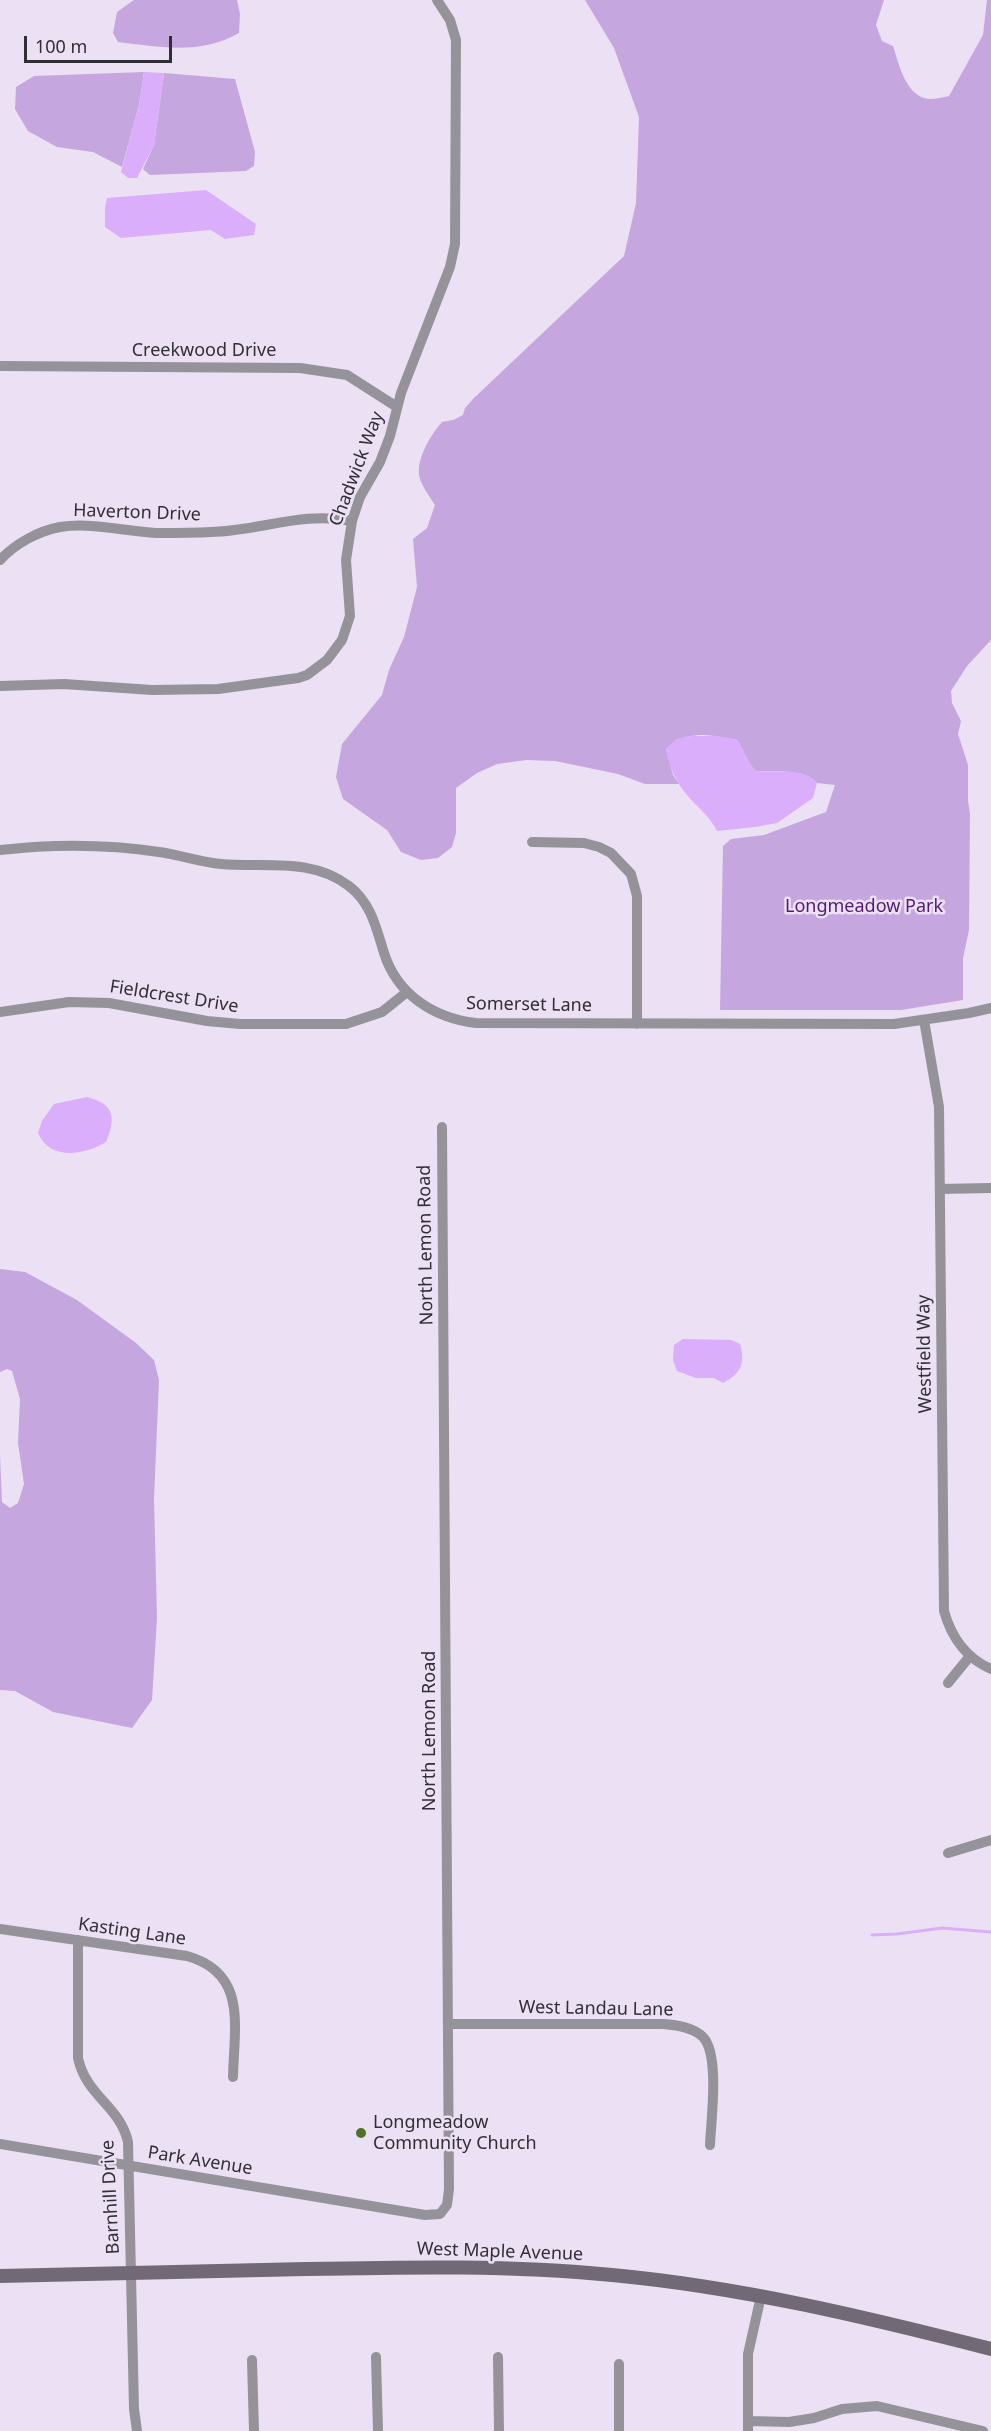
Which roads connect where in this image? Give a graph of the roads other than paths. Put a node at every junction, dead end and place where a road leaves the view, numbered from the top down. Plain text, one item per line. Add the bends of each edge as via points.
1 (437, 0) edge
2 (0, 366) edge
3 (397, 406) junction
4 (352, 521) junction
5 (1, 556) edge
6 (0, 686) edge
7 (531, 842) dead end
8 (0, 850) edge
9 (407, 992) junction
10 (991, 1008) edge
11 (0, 1012) edge
12 (924, 1020) junction
13 (637, 1024) junction
14 (441, 1127) dead end
15 (991, 1188) edge
16 (940, 1189) junction
17 (970, 1656) junction
18 (991, 1669) edge
19 (948, 1683) dead end
20 (991, 1840) edge
21 (948, 1853) dead end
22 (0, 1929) edge
23 (78, 1940) junction
24 (449, 2024) junction
25 (233, 2077) dead end
26 (0, 2144) edge
27 (710, 2145) dead end
28 (129, 2166) junction
29 (323, 2198) joint
30 (131, 2273) junction
31 (0, 2276) edge
32 (761, 2296) junction
33 (991, 2349) edge
34 (376, 2357) dead end
35 (498, 2357) dead end
36 (252, 2360) dead end
37 (619, 2364) dead end
38 (748, 2426) edge
39 (137, 2431) edge
40 (255, 2431) edge
41 (378, 2431) edge
42 (500, 2431) edge
43 (620, 2431) edge
44 (983, 2431) edge

1 - 3 street, Chadwick Way via 450,20 456,40 454,244 450,267
2 - 3 street, Creekwood Drive via 300,368 347,375
3 - 4 street, Chadwick Way via 380,462
4 - 5 street, Haverton Drive via 331,516 300,518 214,532 62,527 35,535
4 - 6 street, Chadwick Way via 346,560 349,622 337,648 307,675 283,682 177,690 64,684
7 - 13 street via 598,847 611,853 631,874 637,896
8 - 9 street, Somerset Lane via 113,847 219,864 300,866 324,871 351,887 366,905 385,955
9 - 11 street, Fieldcrest Drive via 382,1012 346,1024 240,1024 109,1003 69,1002
9 - 13 street, Somerset Lane via 431,1010 461,1022
10 - 12 street, Somerset Lane
12 - 13 street, Somerset Lane via 894,1024
12 - 16 street, Westfield Way via 939,1107
14 - 24 street, North Lemon Road
15 - 16 street
16 - 17 street, Westfield Way via 944,1611 949,1627
17 - 18 street, Westfield Way
17 - 19 street
20 - 21 street
22 - 23 street, Kasting Lane
23 - 25 street, Kasting Lane via 187,1956 202,1960 217,1971 225,1979 233,2002
23 - 28 street, Barnhill Drive via 78,2058 90,2087 126,2132
24 - 27 street, West Landau Lane via 663,2024 690,2029 702,2037 712,2061
24 - 29 street, North Lemon Road via 449,2189 444,2210 425,2215
26 - 28 street, Park Avenue
28 - 29 street, Park Avenue
28 - 30 street, Barnhill Drive
30 - 31 main road, West Maple Avenue
30 - 32 main road, West Maple Avenue via 498,2267 641,2278
30 - 39 street, Barnhill Drive
32 - 33 main road, West Maple Avenue
32 - 38 street via 748,2354
34 - 41 street
35 - 42 street
36 - 40 street
37 - 43 street
38 - 44 street via 877,2406

